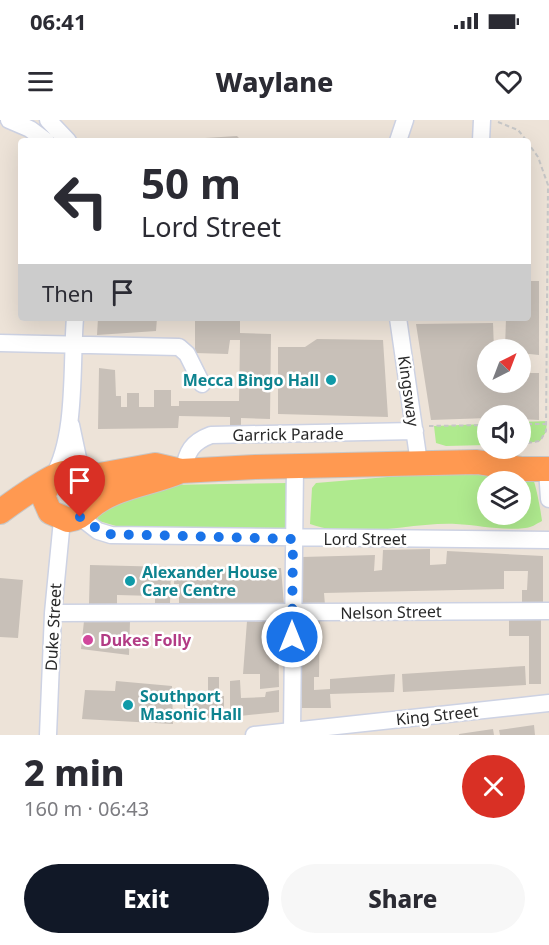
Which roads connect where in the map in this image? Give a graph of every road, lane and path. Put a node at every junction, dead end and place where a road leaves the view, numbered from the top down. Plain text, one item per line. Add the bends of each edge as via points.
1 (9, 120) edge
2 (48, 120) edge
3 (391, 120) edge
4 (405, 120) edge
5 (482, 120) edge
6 (494, 120) edge
7 (42, 138) edge
8 (65, 138) edge
9 (396, 138) edge
10 (398, 138) edge
11 (481, 138) edge
12 (523, 138) edge
13 (531, 147) edge
14 (75, 321) edge
15 (399, 321) edge
16 (0, 344) edge
17 (73, 346) junction
18 (202, 384) dead end
19 (69, 412) junction
20 (531, 424) edge
21 (546, 424) junction
22 (477, 425) edge
23 (421, 433) junction
24 (531, 442) edge
25 (419, 463) junction
26 (548, 464) edge
27 (294, 466) junction
28 (183, 471) junction
29 (82, 477) junction
30 (52, 478) junction
31 (549, 499) edge
32 (0, 512) edge
33 (70, 516) junction
34 (0, 522) edge
35 (293, 539) junction
36 (549, 540) edge
37 (549, 610) edge
38 (53, 613) junction
39 (292, 613) junction
40 (549, 703) edge
41 (292, 731) junction
42 (48, 735) edge
43 (254, 735) edge

1 - 7 street
2 - 8 street
3 - 9 street
4 - 10 street
5 - 11 street
6 - 12 path via 509,125
13 - 21 path via 548,185
14 - 17 street
15 - 23 street, Kingsway
16 - 17 street
17 - 18 street via 179,347 187,354
17 - 19 street
19 - 29 street
19 - 30 street via 61,459
20 - 21 path
21 - 24 path via 544,438
22 - 23 path via 426,426
23 - 25 street, Kingsway
23 - 28 street, Garrick Parade via 211,435 189,450
25 - 26 highway via 477,462 522,469
25 - 27 highway
26 - 31 street
27 - 28 highway
27 - 35 street
28 - 29 highway via 155,465
28 - 33 highway via 110,494
29 - 30 highway via 70,472
29 - 33 highway via 91,492
30 - 32 highway
30 - 33 highway via 44,496 47,508
33 - 34 highway via 26,514
33 - 35 street, Lord Street via 105,534
33 - 38 street, Duke Street
35 - 36 street, Lord Street
35 - 39 street
37 - 39 street, Nelson Street
38 - 39 street, Nelson Street
38 - 42 street, Duke Street
39 - 41 street
40 - 41 street, King Street
41 - 43 street, King Street

